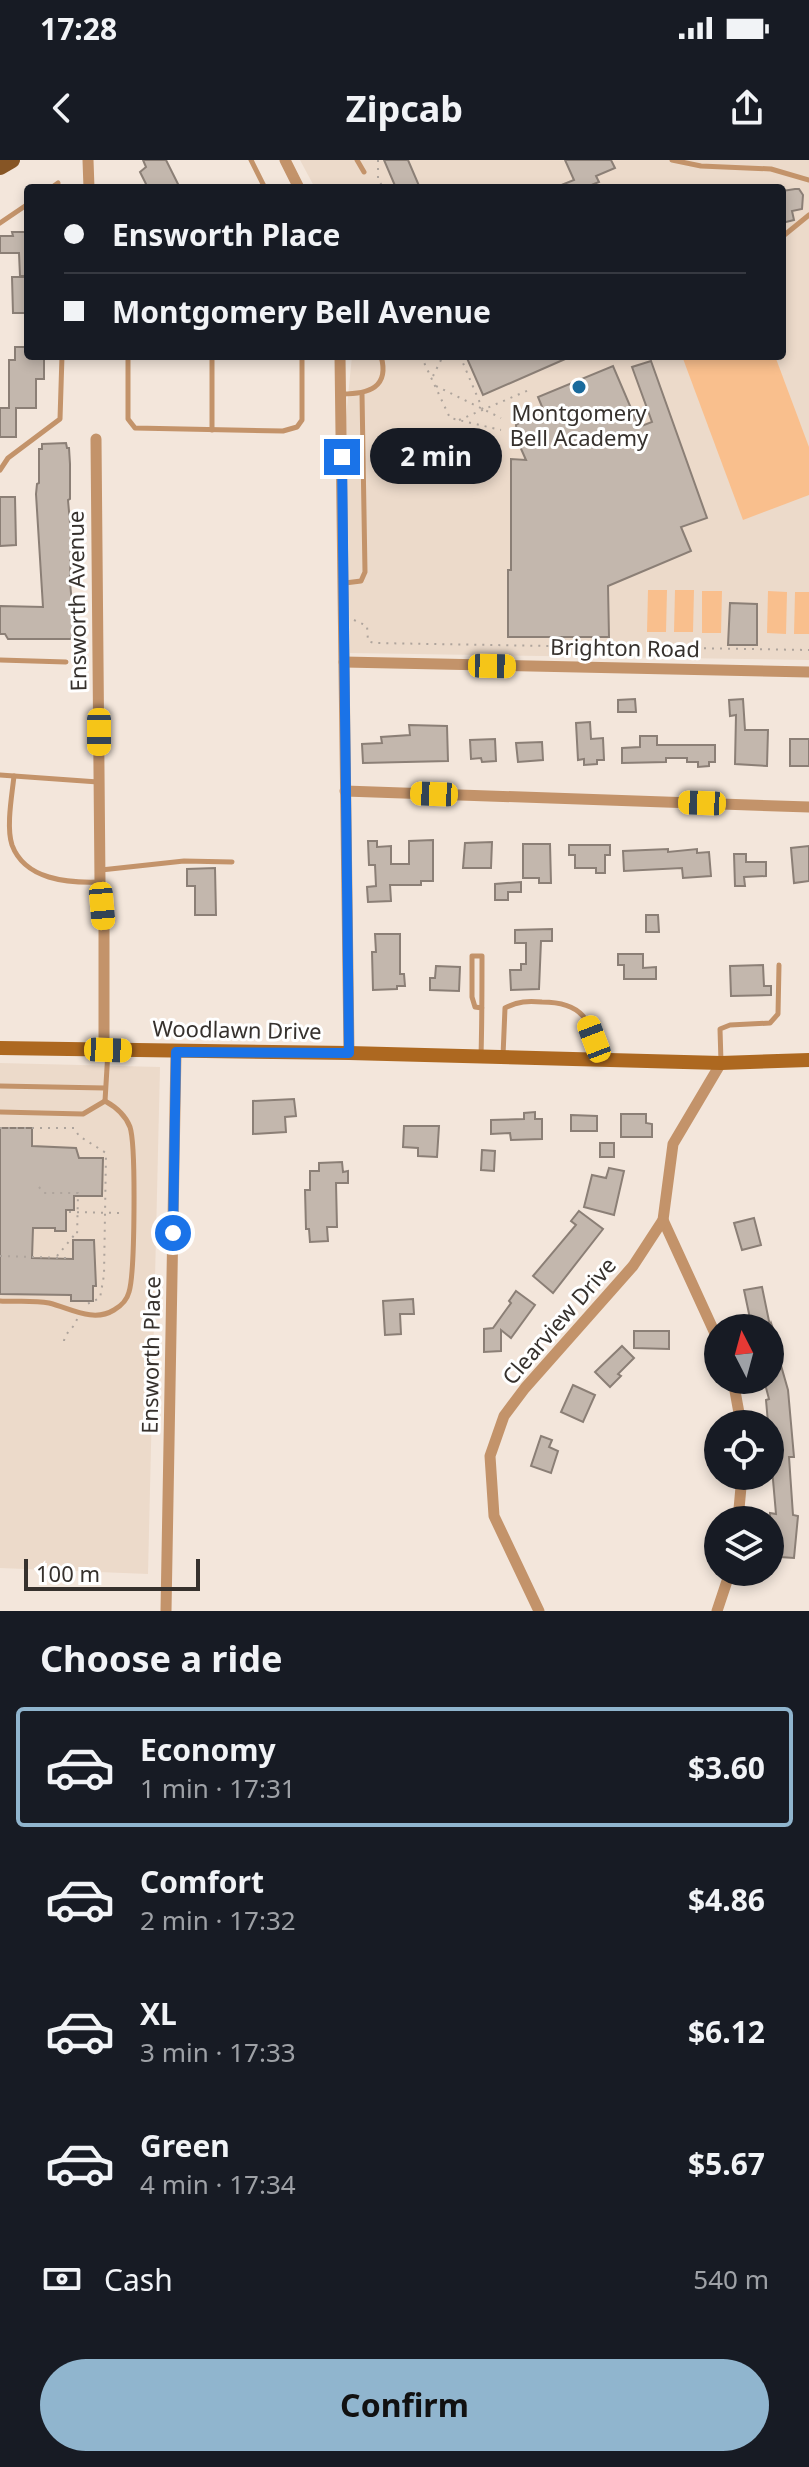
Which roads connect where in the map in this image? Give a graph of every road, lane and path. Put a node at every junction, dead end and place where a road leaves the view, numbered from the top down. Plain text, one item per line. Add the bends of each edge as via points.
1 (12, 160) edge
2 (88, 160) edge
3 (251, 160) edge
4 (285, 160) edge
5 (357, 160) edge
6 (378, 160) edge
7 (672, 160) edge
8 (0, 167) edge
9 (364, 172) dead end
10 (809, 180) edge
11 (89, 184) edge
12 (263, 184) edge
13 (297, 184) edge
14 (381, 184) edge
15 (24, 207) edge
16 (809, 215) edge
17 (0, 223) edge
18 (786, 234) edge
19 (62, 360) edge
20 (128, 360) edge
21 (212, 360) edge
22 (302, 360) edge
23 (340, 360) edge
24 (382, 360) edge
25 (423, 360) edge
26 (441, 360) edge
27 (462, 360) edge
28 (432, 379) junction
29 (434, 386) junction
30 (529, 390) dead end
31 (341, 394) junction
32 (362, 394) junction
33 (483, 410) junction
34 (501, 418) dead end
35 (458, 420) junction
36 (212, 430) junction
37 (501, 430) dead end
38 (96, 439) dead end
39 (0, 470) edge
40 (344, 583) junction
41 (350, 618) dead end
42 (610, 647) dead end
43 (624, 647) dead end
44 (809, 650) edge
45 (0, 660) edge
46 (66, 662) dead end
47 (344, 662) junction
48 (809, 672) edge
49 (0, 775) edge
50 (14, 776) junction
51 (99, 782) junction
52 (345, 791) junction
53 (809, 807) edge
54 (232, 862) dead end
55 (100, 876) junction
56 (779, 965) dead end
57 (482, 1008) junction
58 (0, 1048) edge
59 (106, 1050) junction
60 (176, 1052) junction
61 (349, 1053) junction
62 (481, 1057) junction
63 (503, 1057) junction
64 (592, 1060) junction
65 (809, 1060) edge
66 (721, 1063) junction
67 (0, 1086) edge
68 (105, 1088) junction
69 (105, 1101) junction
70 (0, 1112) edge
71 (0, 1128) edge
72 (39, 1187) dead end
73 (69, 1212) dead end
74 (78, 1212) junction
75 (105, 1212) junction
76 (120, 1213) dead end
77 (663, 1220) junction
78 (78, 1231) junction
79 (77, 1237) dead end
80 (0, 1256) edge
81 (56, 1257) junction
82 (68, 1258) dead end
83 (0, 1301) edge
84 (84, 1306) dead end
85 (706, 1314) edge
86 (77, 1318) dead end
87 (64, 1341) dead end
88 (725, 1586) edge
89 (166, 1611) edge
90 (539, 1611) edge
91 (717, 1611) edge

1 - 8 main road
2 - 11 street
3 - 12 lane
4 - 13 street
5 - 9 lane
6 - 14 path
7 - 10 lane via 771,169
15 - 17 lane
16 - 18 lane
19 - 39 lane via 60,419
20 - 36 lane via 130,425
21 - 36 lane
22 - 36 lane via 302,420 297,427
23 - 31 street
24 - 32 lane via 377,386
25 - 28 path
26 - 28 path
27 - 33 path
28 - 29 path
29 - 33 path
29 - 35 path via 447,413
30 - 33 path
31 - 32 lane
31 - 40 street
32 - 40 lane via 365,572 361,581
33 - 34 path
33 - 35 path
35 - 37 path
38 - 51 street, Ensworth Avenue
40 - 47 street
41 - 42 path via 367,626 368,641 374,643
43 - 44 path
45 - 46 lane
47 - 48 street, Brighton Road
47 - 52 street
49 - 50 lane
50 - 51 lane
50 - 55 lane via 12,844 26,865 71,883
51 - 55 street, Ensworth Avenue
52 - 53 street
52 - 61 street
54 - 55 lane via 184,861
55 - 59 street, Ensworth Avenue
56 - 66 lane via 778,1014 770,1023 720,1029
57 - 57 lane via 482,956 472,956 472,997 475,1007
57 - 62 lane
58 - 59 main road, Woodlawn Drive
59 - 60 main road, Woodlawn Drive
59 - 68 lane
60 - 61 main road, Woodlawn Drive
60 - 89 street, Ensworth Place
61 - 62 main road, Woodlawn Drive
62 - 63 main road, Woodlawn Drive
63 - 64 main road, Woodlawn Drive
63 - 64 lane via 505,1008 517,1002 566,1002 586,1020 594,1039
64 - 66 main road, Woodlawn Drive
65 - 66 main road, Woodlawn Drive
66 - 77 street, Clearview Drive via 673,1144
67 - 68 lane
68 - 69 lane
69 - 70 lane via 83,1114
69 - 83 lane via 126,1118 132,1138 134,1205 127,1297 102,1314
71 - 75 path via 74,1128 102,1148
72 - 74 path via 44,1193 78,1193
73 - 74 path
74 - 75 path
74 - 78 path
75 - 76 path
75 - 84 path via 101,1294
77 - 85 street
77 - 90 street, Clearview Drive via 633,1266 504,1416 490,1456 494,1516
78 - 79 path
78 - 81 path
80 - 81 path
81 - 82 path
86 - 87 path
88 - 91 street

